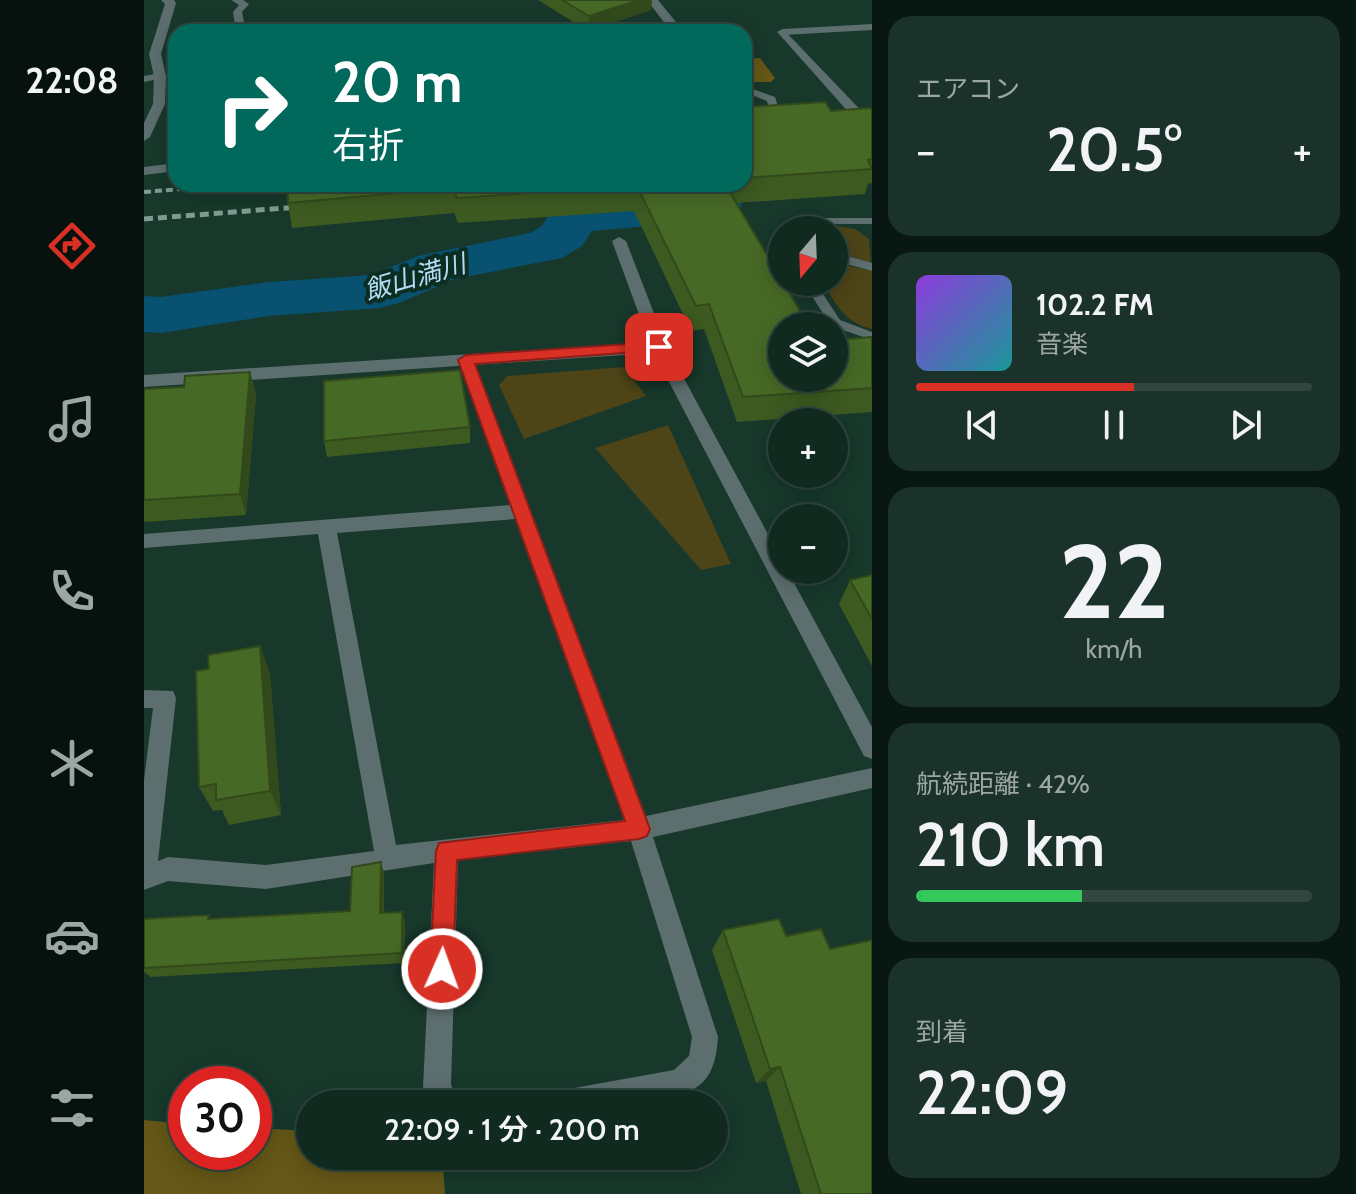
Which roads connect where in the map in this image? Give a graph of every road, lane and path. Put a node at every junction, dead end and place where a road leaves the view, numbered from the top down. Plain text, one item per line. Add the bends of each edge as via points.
1 (235, 0) edge
2 (652, 0) edge
3 (172, 1) edge
4 (239, 24) edge
5 (672, 24) edge
6 (872, 27) edge
7 (160, 76) junction
8 (144, 79) edge
9 (752, 92) edge
10 (752, 115) edge
11 (872, 130) edge
12 (144, 137) edge
13 (168, 168) edge
14 (144, 171) edge
15 (872, 221) edge
16 (848, 223) edge
17 (619, 241) dead end
18 (848, 260) edge
19 (872, 267) edge
20 (818, 296) edge
21 (872, 336) edge
22 (659, 347) junction
23 (466, 360) junction
24 (144, 381) edge
25 (522, 511) junction
26 (326, 527) junction
27 (144, 541) edge
28 (144, 699) edge
29 (872, 749) edge
30 (872, 778) edge
31 (639, 829) junction
32 (446, 851) junction
33 (387, 859) junction
34 (144, 878) edge
35 (439, 1090) edge
36 (638, 1090) edge

1 - 4 lane via 245,4 237,12
2 - 5 street
3 - 7 street via 155,54
6 - 11 street via 783,32
7 - 8 lane
7 - 12 street via 159,104
9 - 10 lane via 772,99 773,106
13 - 14 street
15 - 16 lane
17 - 22 street
18 - 19 lane
20 - 21 lane via 835,323
22 - 23 street
22 - 29 street
23 - 24 street
23 - 25 street
25 - 26 street
25 - 31 street
26 - 27 street
26 - 33 street
28 - 34 street via 165,698
30 - 31 street
31 - 32 street
31 - 36 street via 705,1037 704,1059 691,1078
32 - 33 street
32 - 35 street
33 - 34 street via 266,877 168,869

